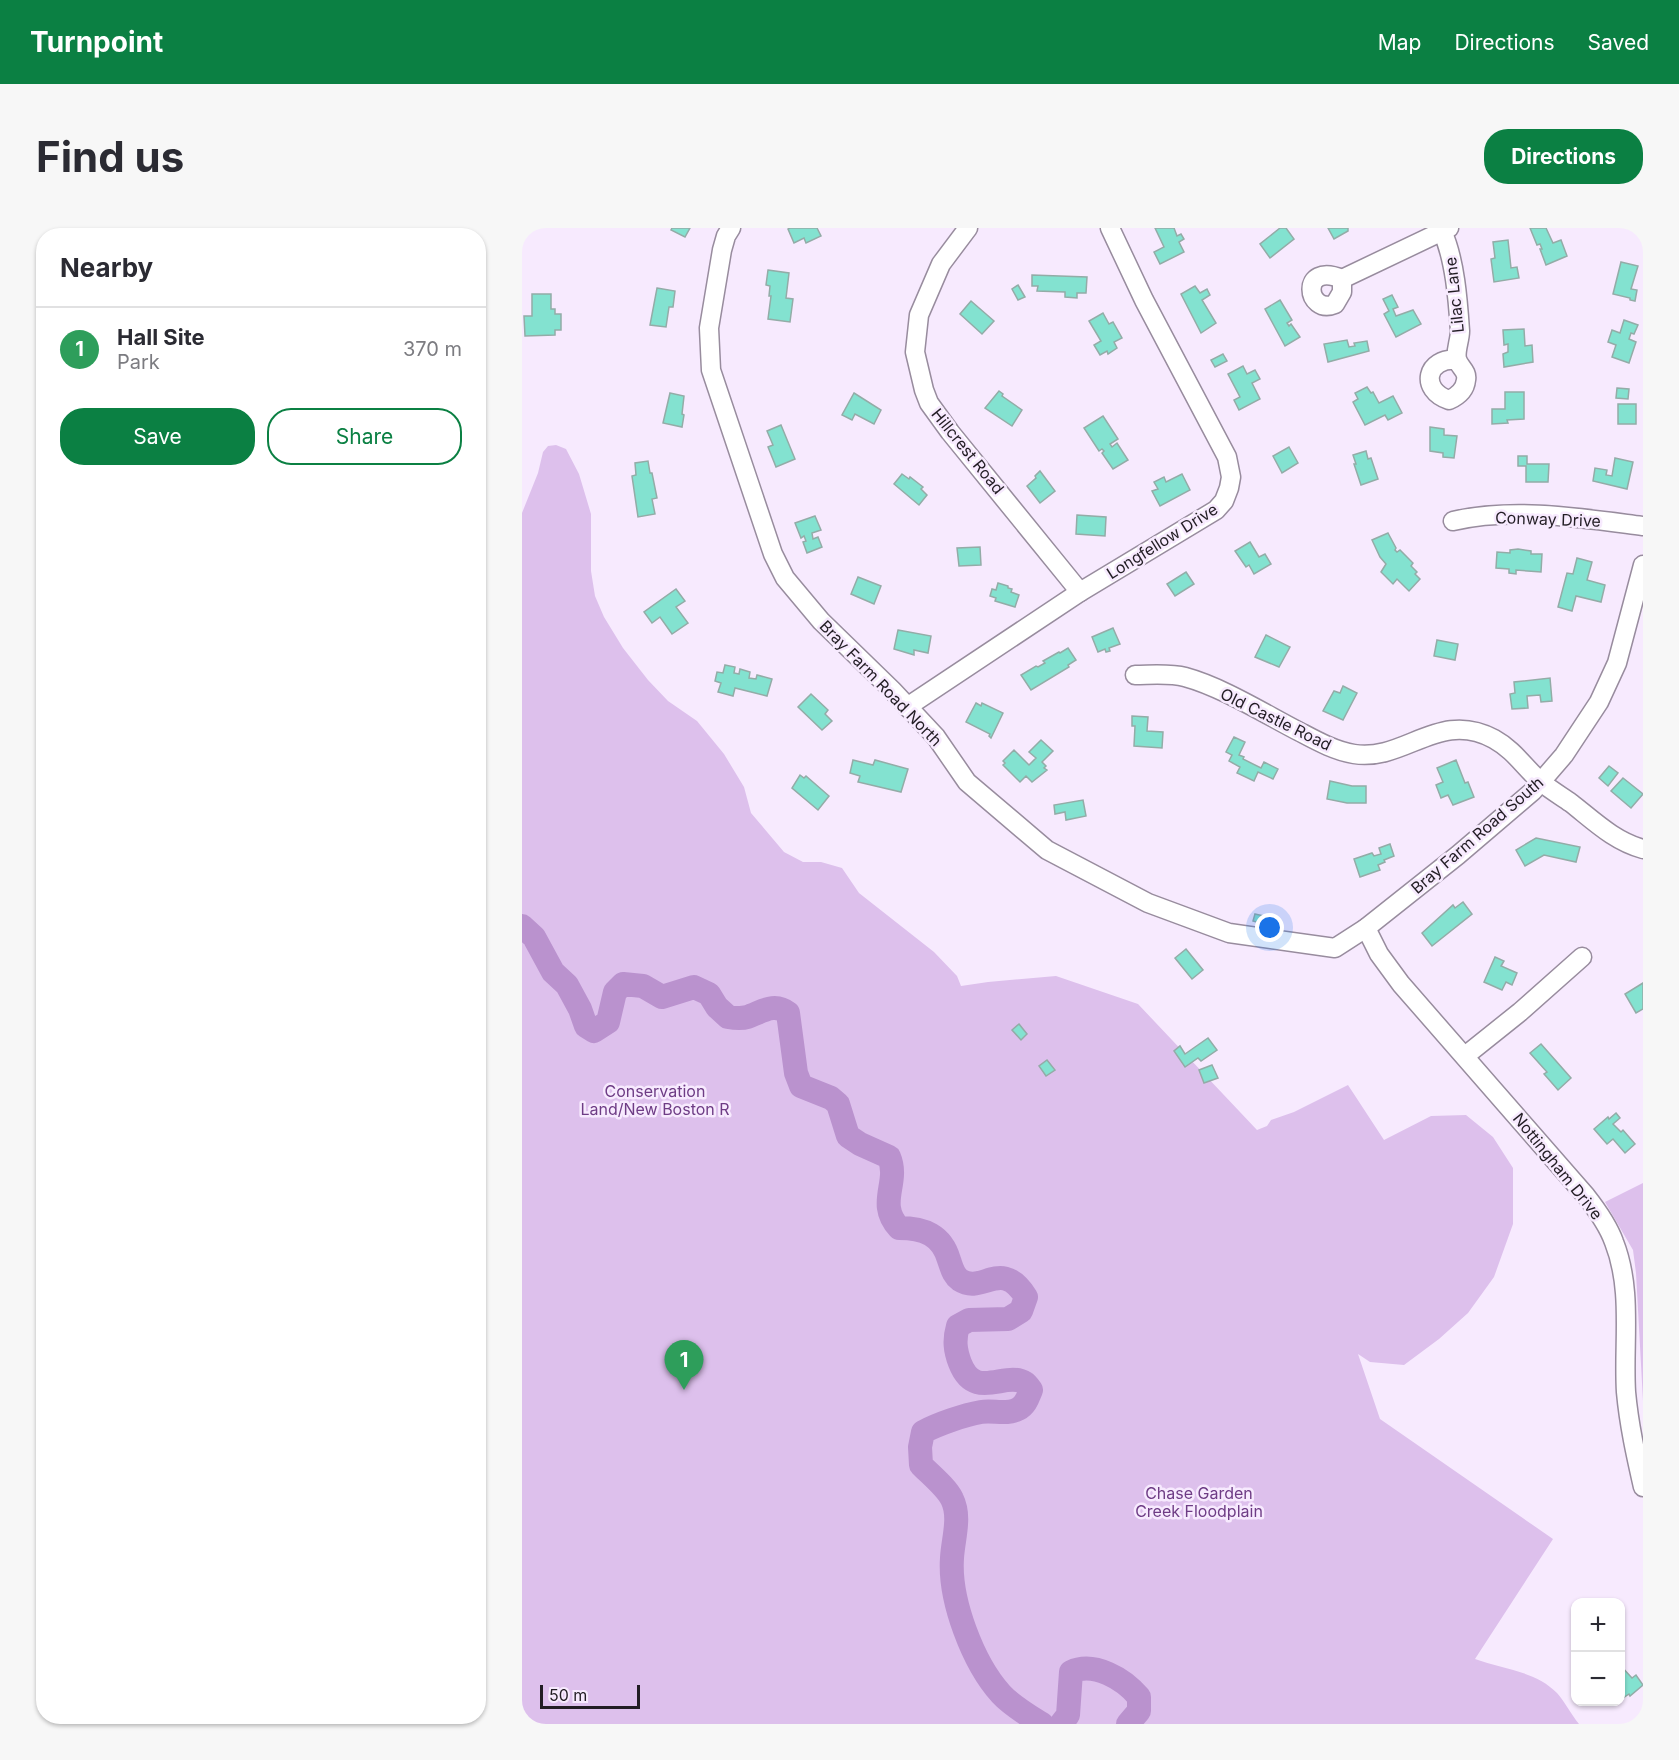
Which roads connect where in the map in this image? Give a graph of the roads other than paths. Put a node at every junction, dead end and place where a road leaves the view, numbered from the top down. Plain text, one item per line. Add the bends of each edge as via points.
1 (731, 228) edge
2 (969, 228) edge
3 (1110, 228) edge
4 (1446, 230) edge
5 (1342, 279) dead end
6 (1457, 360) dead end
7 (1453, 521) dead end
8 (1643, 526) edge
9 (1643, 565) edge
10 (1080, 592) junction
11 (1135, 675) dead end
12 (907, 707) junction
13 (1541, 782) junction
14 (1643, 849) edge
15 (1366, 928) junction
16 (1335, 948) joint
17 (1582, 957) dead end
18 (1465, 1056) junction
19 (1643, 1487) edge

1 - 12 street, Bray Farm Road North via 722,250 709,328 711,370 773,554 785,578 821,621
2 - 10 street, Hillcrest Road via 941,264 919,315 915,352 924,390 950,432
3 - 10 street, Longfellow Drive via 1223,448 1231,477 1227,495 1216,510
4 - 5 street
4 - 6 street, Lilac Lane via 1460,333
7 - 8 street, Conway Drive via 1551,516
9 - 13 street, Bray Farm Road South via 1617,663 1599,702
10 - 12 street, Longfellow Drive
11 - 13 street, Old Castle Road via 1184,676 1328,746 1356,754 1395,748 1447,730 1478,732 1513,752
12 - 16 street, Bray Farm Road North via 936,737 967,782 1047,850 1148,903 1228,933
13 - 14 street, Old Castle Road via 1614,837
13 - 15 street, Bray Farm Road South
15 - 16 street, Bray Farm Road South
15 - 18 street, Nottingham Drive via 1401,984
17 - 18 street
18 - 19 street, Nottingham Drive via 1586,1196 1614,1240 1624,1281 1626,1391

